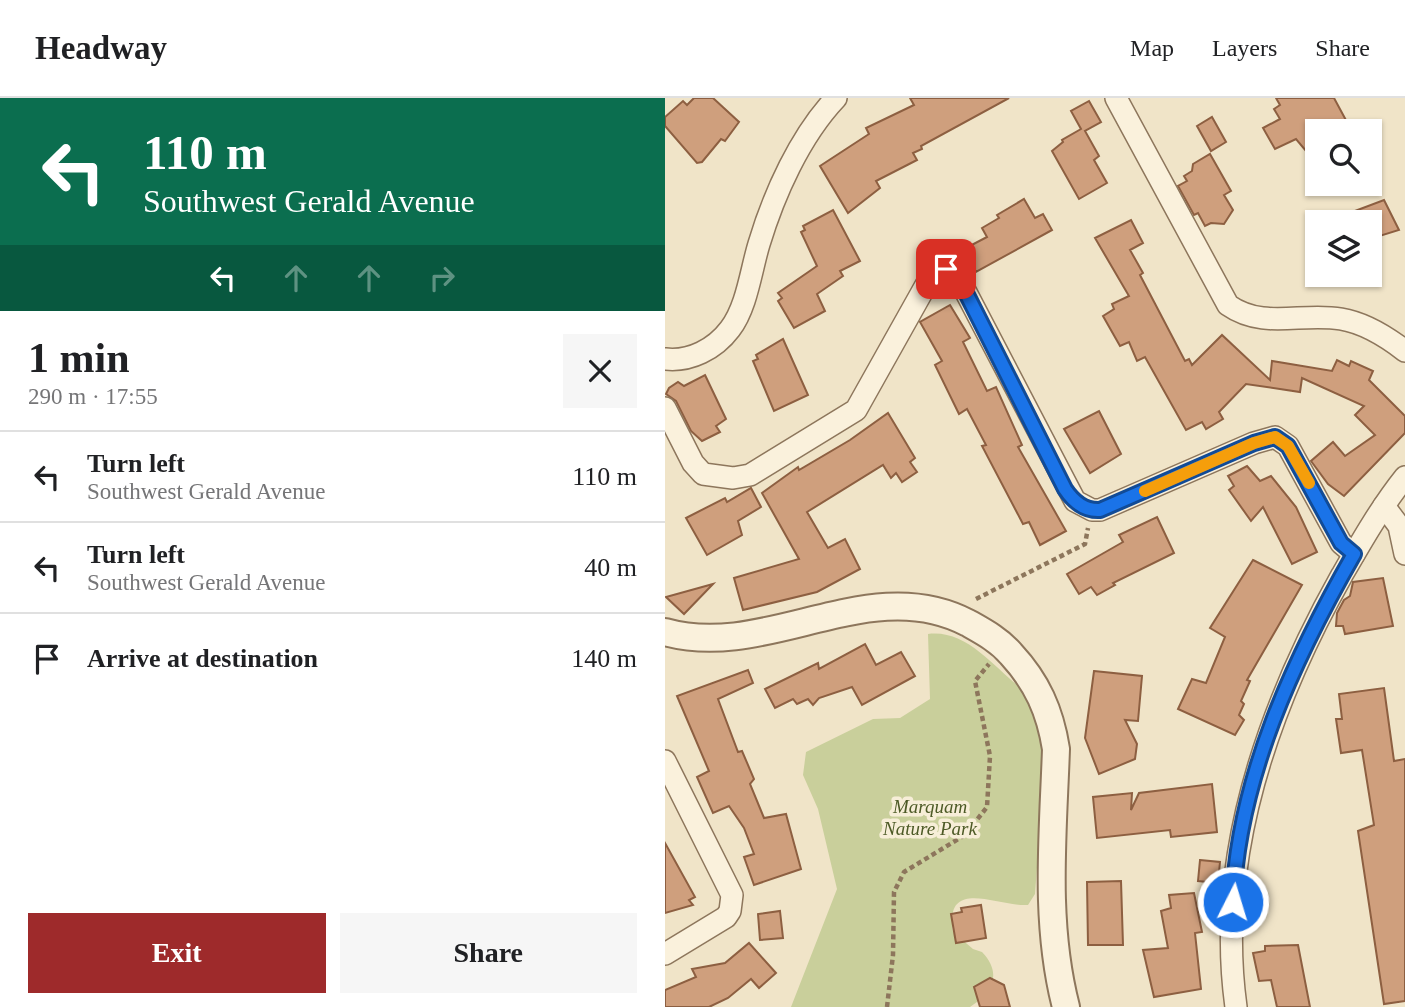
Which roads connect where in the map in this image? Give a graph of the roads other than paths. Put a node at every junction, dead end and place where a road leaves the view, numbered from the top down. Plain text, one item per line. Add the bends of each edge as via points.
1 (836, 98) edge
2 (1116, 98) edge
3 (1405, 351) edge
4 (665, 359) edge
5 (665, 408) edge
6 (1405, 477) edge
7 (1384, 506) junction
8 (1354, 554) junction
9 (1405, 554) edge
10 (665, 632) edge
11 (665, 761) edge
12 (665, 954) edge
13 (1066, 1007) edge
14 (1236, 1007) edge

1 - 4 street via 793,161 731,328 693,357
2 - 3 street via 1228,305 1254,318 1348,320
5 - 8 street via 703,474 750,475 856,410 926,285 936,272 946,269 959,279 1070,496 1092,510 1114,505 1275,437 1288,446 1341,543
6 - 7 street
7 - 8 street
7 - 9 street via 1399,526
8 - 14 street via 1303,651 1261,755 1246,809 1234,885
10 - 13 street via 696,639 740,636 891,606 955,617 1004,646 1035,685 1053,730 1051,901
11 - 12 street via 732,895 726,917

